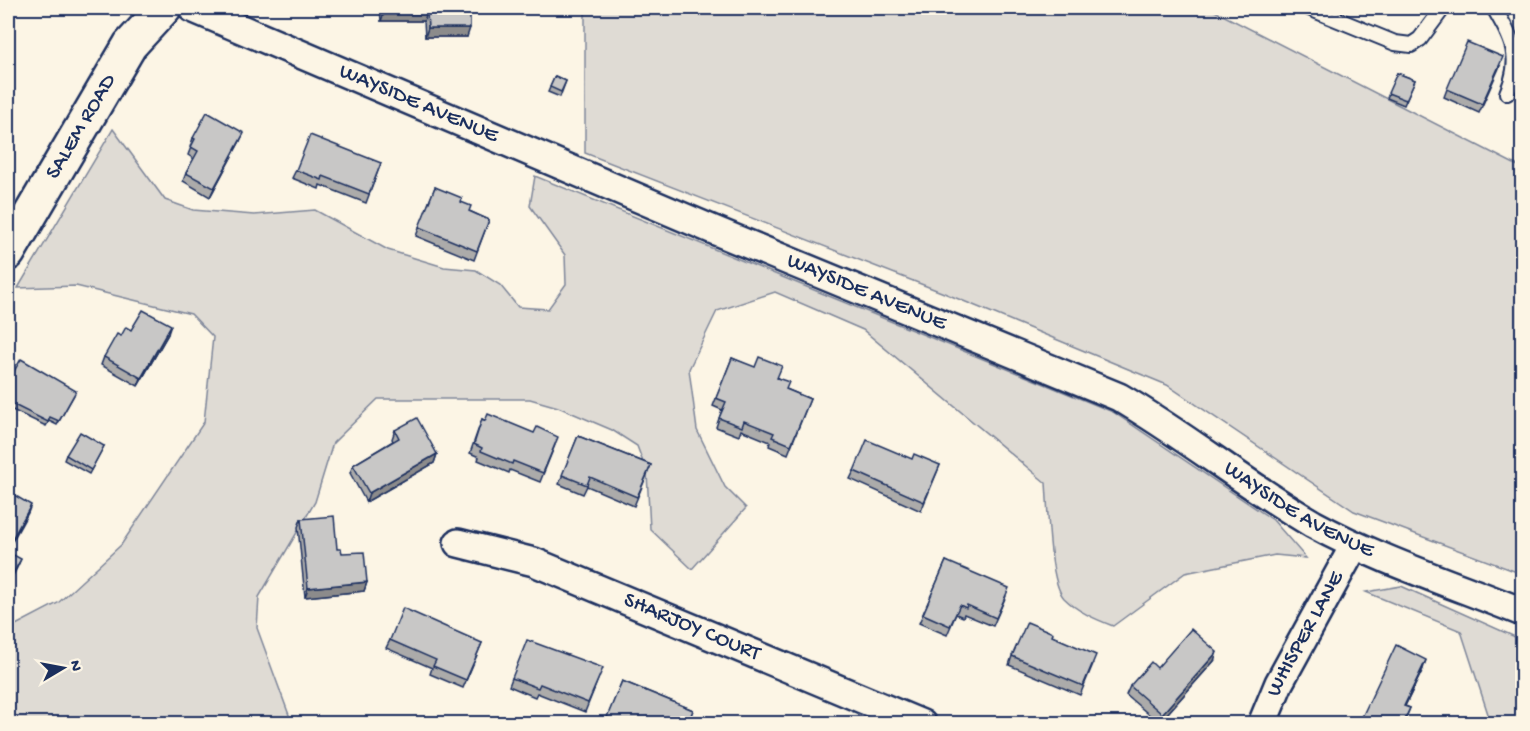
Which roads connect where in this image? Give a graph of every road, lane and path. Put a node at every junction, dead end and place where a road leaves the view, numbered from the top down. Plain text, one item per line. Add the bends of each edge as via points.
1 (164, 8) edge
2 (192, 8) edge
3 (1309, 8) edge
4 (1443, 8) edge
5 (1494, 8) edge
6 (1507, 93) dead end
7 (8, 253) edge
8 (458, 543) dead end
9 (1354, 546) junction
10 (1522, 612) edge
11 (922, 723) edge
12 (1262, 723) edge

1 - 7 street, SALEM ROAD via 130,45
2 - 9 street, WAYSIDE AVENUE via 1119,397 1158,419 1239,478
3 - 4 lane via 1395,43 1411,45
5 - 6 lane via 1513,42 1513,80
8 - 11 street, SHARJOY COURT via 534,562
9 - 10 street, WAYSIDE AVENUE
9 - 12 street, WHISPER LANE via 1279,683

